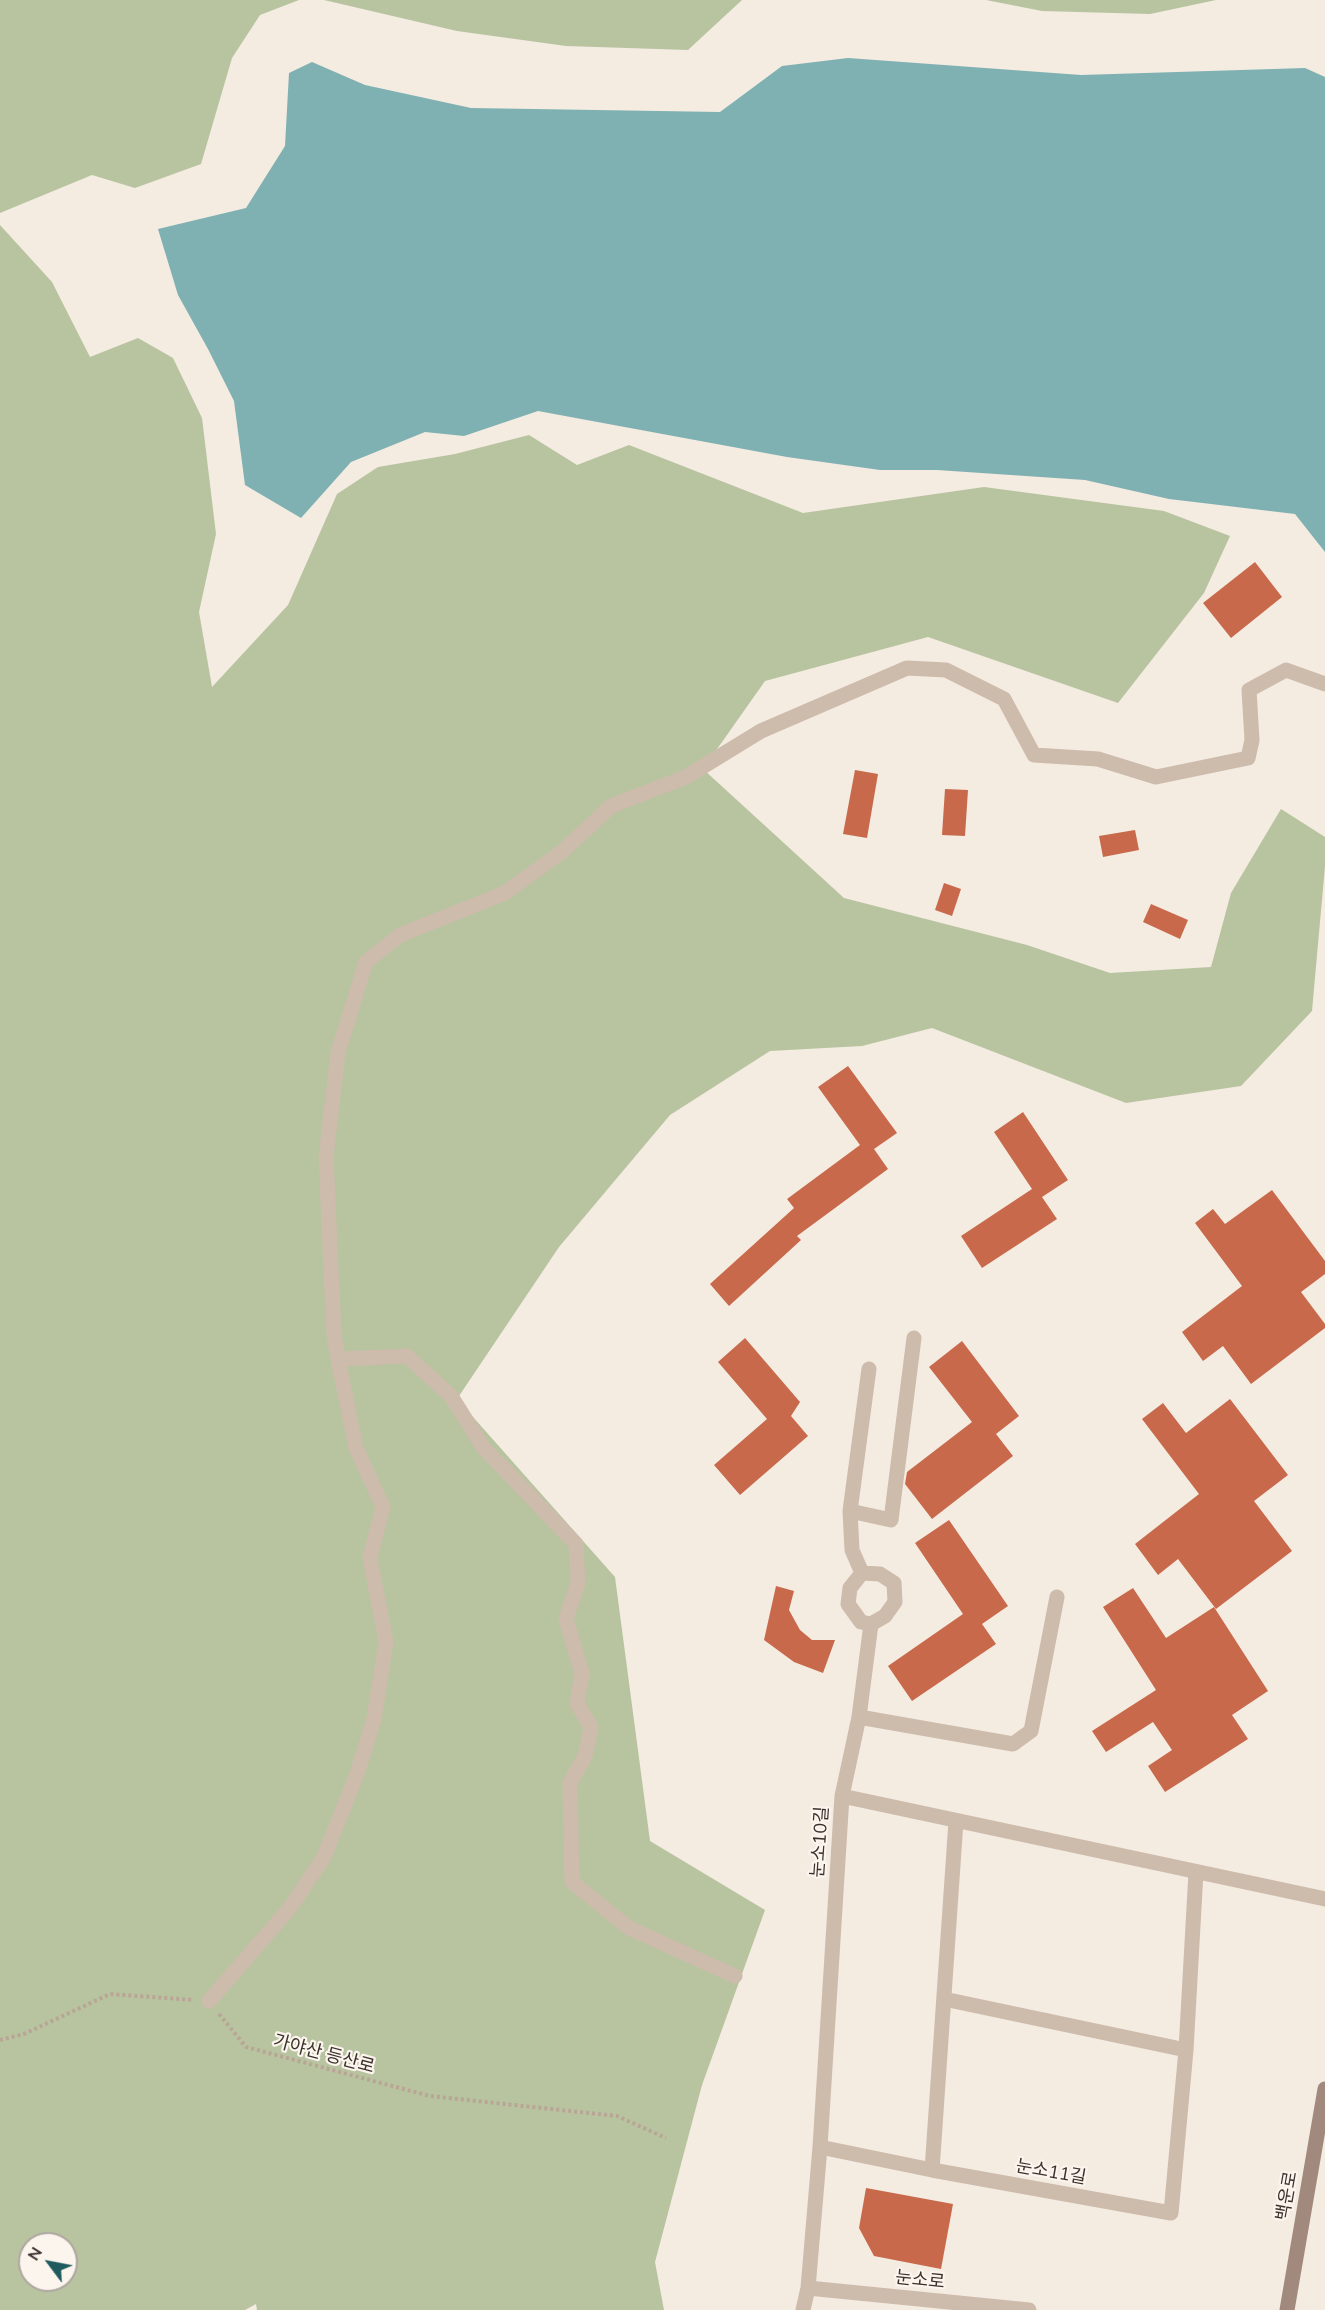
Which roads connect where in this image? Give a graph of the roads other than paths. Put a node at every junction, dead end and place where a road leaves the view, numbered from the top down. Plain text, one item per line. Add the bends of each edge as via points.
1 (1325, 684) edge
2 (914, 1338) dead end
3 (338, 1359) junction
4 (869, 1369) dead end
5 (850, 1511) junction
6 (862, 1573) junction
7 (1057, 1597) dead end
8 (871, 1624) junction
9 (859, 1717) junction
10 (842, 1796) junction
11 (956, 1821) junction
12 (1196, 1872) junction
13 (1325, 1899) edge
14 (735, 1976) dead end
15 (944, 1999) junction
16 (208, 2001) road end
17 (1186, 2050) junction
18 (1325, 2090) edge
19 (820, 2147) junction
20 (932, 2170) junction
21 (808, 2288) junction
22 (803, 2310) edge
23 (1029, 2310) edge
24 (1287, 2310) edge

1 - 3 street via 1286,670 1249,690 1252,740 1248,758 1156,777 1098,759 1034,755 1004,699 946,670 907,668 761,731 686,777 611,806 562,851 505,893 400,935 366,962 338,1052 326,1157
2 - 5 street via 891,1520
3 - 14 street via 407,1356 451,1396 483,1447 576,1544 578,1583 566,1619 582,1673 577,1703 591,1727 585,1756 570,1783 572,1882 629,1929
3 - 16 street via 356,1448 383,1507 370,1558 387,1642 374,1719 324,1857 289,1909
4 - 5 street
5 - 6 street via 852,1550
6 - 8 street via 850,1588 848,1604 861,1622
6 - 8 street via 880,1574 894,1583 895,1602 885,1616
7 - 9 street via 1031,1731 1013,1744
8 - 9 street
9 - 10 street
10 - 11 street, 눈소10길
10 - 19 street, 눈소10길
11 - 12 street, 눈소10길
11 - 15 street
12 - 13 street, 눈소10길
12 - 17 street, 눈소11길
15 - 17 street
15 - 20 street
17 - 20 street, 눈소11길 via 1172,2213
18 - 24 main road, 백운로
19 - 20 street
19 - 21 street, 눈소10길
21 - 22 street, 눈소10길
21 - 23 street, 눈소로

